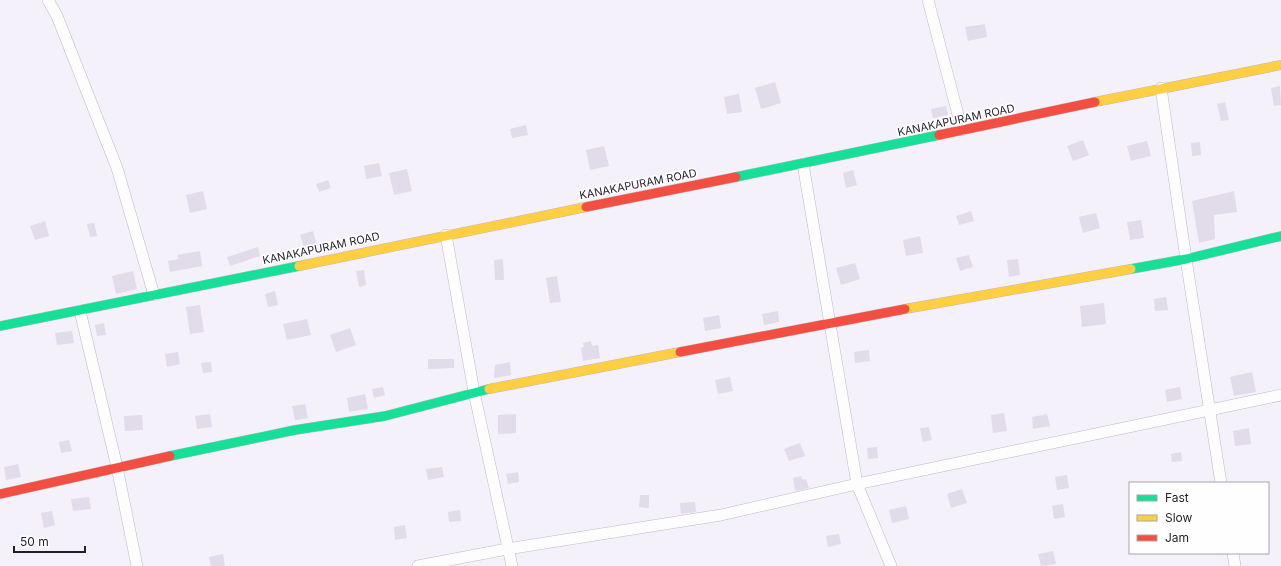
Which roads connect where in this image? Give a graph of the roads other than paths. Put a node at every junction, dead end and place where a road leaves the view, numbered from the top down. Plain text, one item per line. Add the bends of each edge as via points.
1 (48, 0) edge
2 (928, 0) edge
3 (1281, 65) edge
4 (1161, 88) junction
5 (962, 130) junction
6 (803, 164) junction
7 (446, 235) junction
8 (1281, 236) edge
9 (1186, 259) junction
10 (154, 295) junction
11 (80, 311) junction
12 (831, 322) junction
13 (0, 326) edge
14 (474, 392) junction
15 (1281, 395) edge
16 (1209, 409) junction
17 (117, 467) junction
18 (1221, 482) edge
19 (857, 484) junction
20 (0, 494) edge
21 (507, 550) junction
22 (1233, 554) edge
23 (137, 566) edge
24 (418, 566) edge
25 (512, 566) edge
26 (891, 566) edge
27 (1235, 566) edge

1 - 10 street via 57,16 117,168
2 - 5 street
3 - 4 street, KANAKAPURAM ROAD
4 - 5 street, KANAKAPURAM ROAD
4 - 9 street
5 - 6 street, KANAKAPURAM ROAD
6 - 7 street, KANAKAPURAM ROAD
6 - 12 street
7 - 10 street, KANAKAPURAM ROAD
7 - 14 street
8 - 9 street
9 - 12 street
9 - 16 street
10 - 11 street, KANAKAPURAM ROAD
11 - 13 street, KANAKAPURAM ROAD
11 - 17 street
12 - 14 street
12 - 19 street
14 - 17 street via 385,416 295,430
14 - 21 street
15 - 16 street
16 - 18 street
16 - 19 street
17 - 20 street
17 - 23 street
19 - 21 street via 721,515
19 - 26 street
21 - 24 street
21 - 25 street
22 - 27 street

